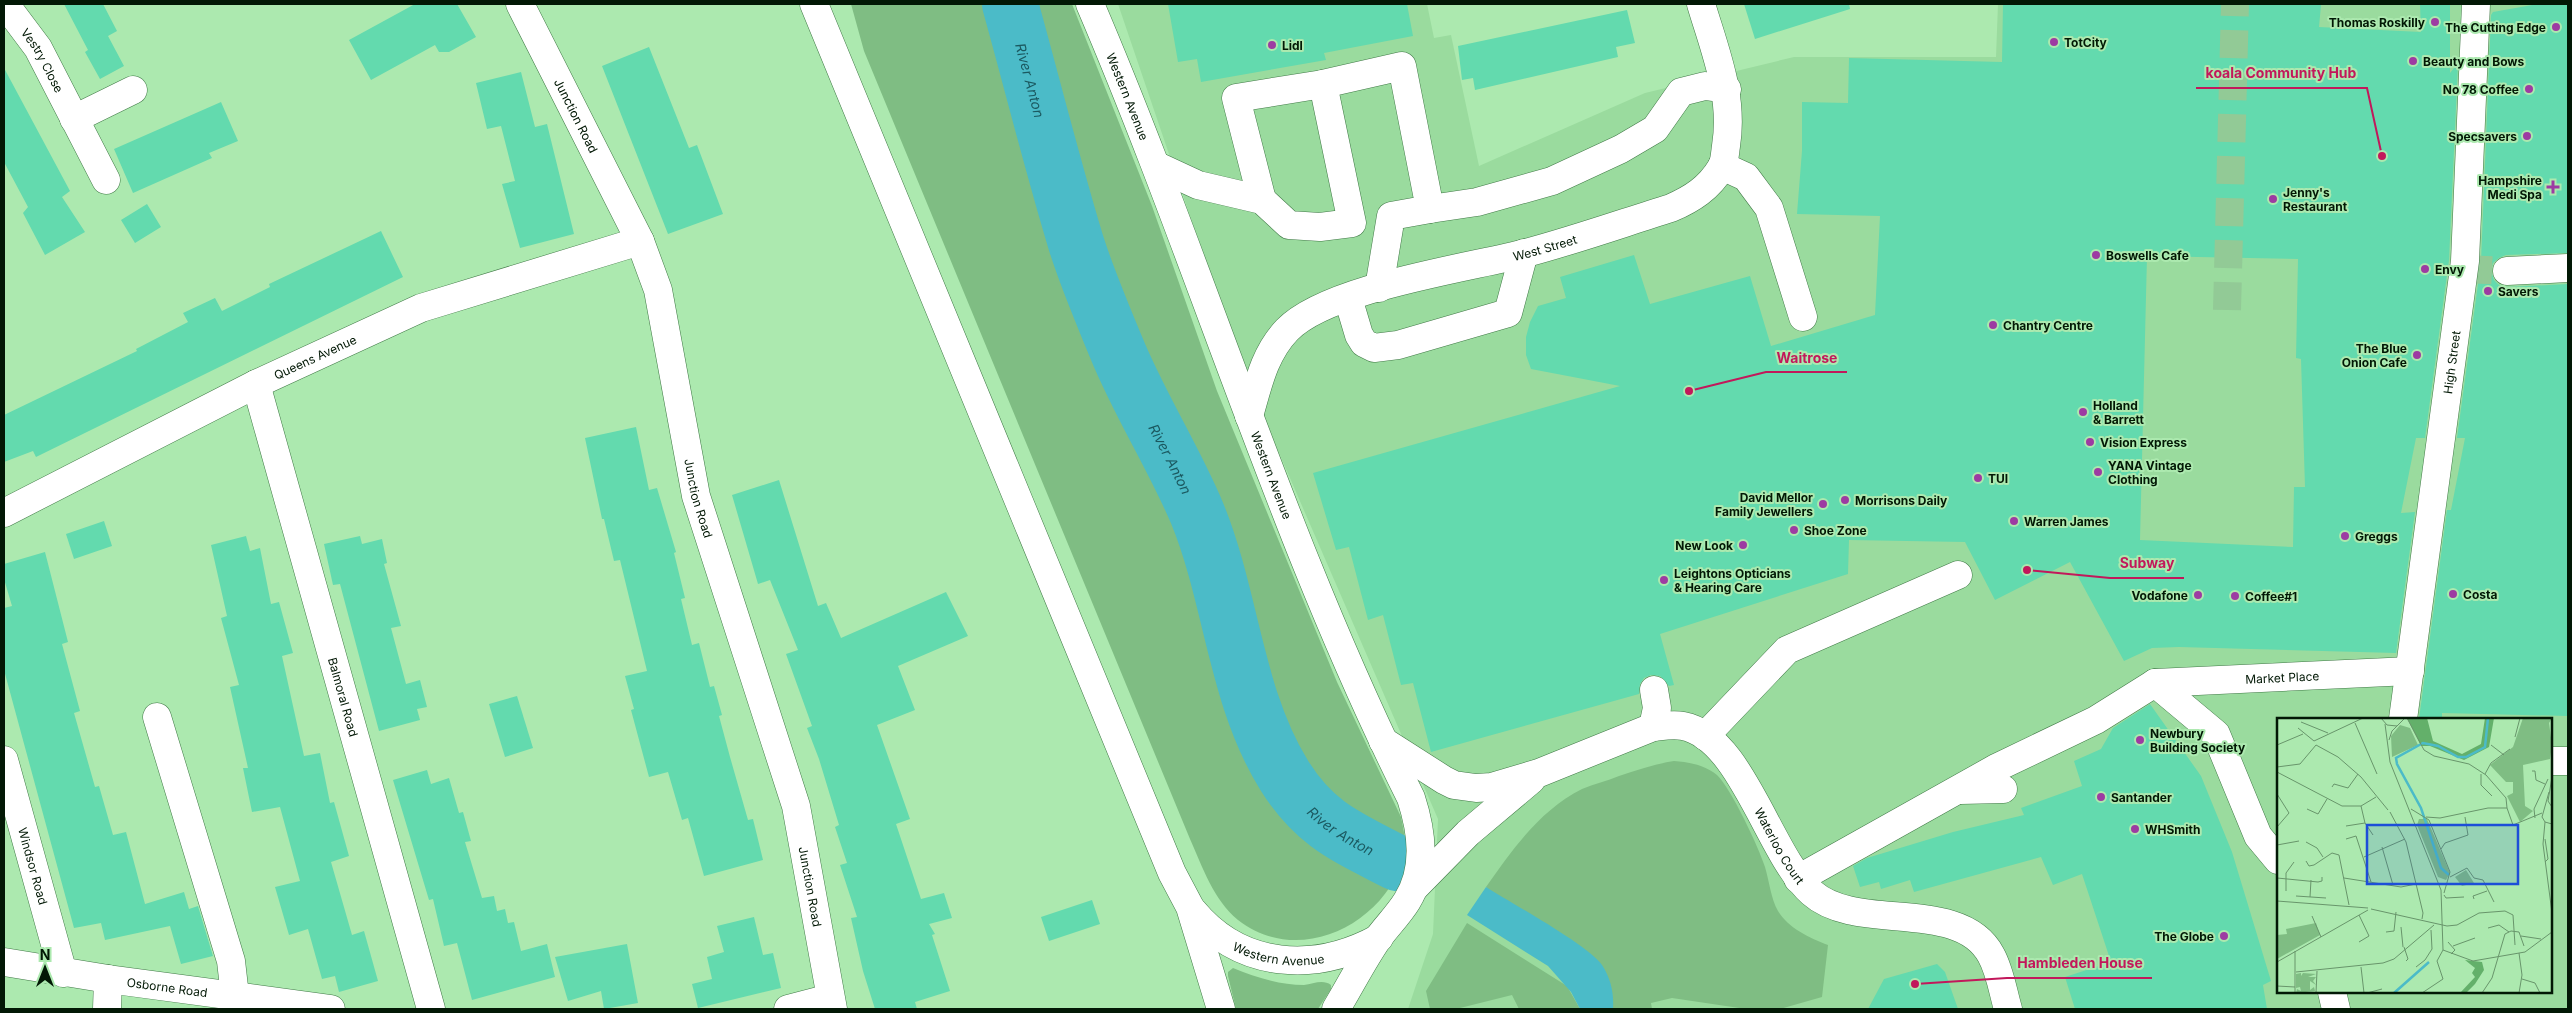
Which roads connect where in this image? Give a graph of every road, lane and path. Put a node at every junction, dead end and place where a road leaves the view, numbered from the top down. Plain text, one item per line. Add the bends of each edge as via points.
1 (6, 4) edge
2 (520, 4) edge
3 (814, 4) edge
4 (826, 4) edge
5 (1090, 4) edge
6 (1701, 4) edge
7 (2476, 4) edge
8 (830, 44) junction
9 (1323, 84) junction
10 (1727, 89) junction
11 (133, 90) dead end
12 (74, 119) junction
13 (1157, 166) junction
14 (1722, 166) junction
15 (106, 180) dead end
16 (1262, 200) junction
17 (1430, 209) junction
18 (1391, 216) junction
19 (1352, 223) junction
20 (640, 241) junction
21 (1524, 253) junction
22 (2568, 268) edge
23 (2506, 271) tunnel mouth
24 (1379, 288) junction
25 (1348, 298) junction
26 (1803, 317) dead end
27 (256, 384) junction
28 (1249, 416) junction
29 (4, 513) edge
30 (1958, 575) dead end
31 (2410, 671) junction
32 (2155, 683) junction
33 (1654, 690) dead end
34 (156, 718) dead end
35 (2403, 718) edge
36 (1653, 727) junction
37 (1705, 736) junction
38 (1382, 741) junction
39 (4, 760) edge
40 (2552, 760) edge
41 (2568, 761) edge
42 (1540, 773) junction
43 (2277, 859) edge
44 (1798, 879) junction
45 (1415, 887) junction
46 (1190, 908) junction
47 (1379, 938) junction
48 (4, 962) edge
49 (63, 973) junction
50 (108, 979) junction
51 (2332, 993) edge
52 (235, 996) junction
53 (832, 1004) edge
54 (107, 1009) edge
55 (331, 1009) edge
56 (431, 1009) edge
57 (788, 1009) edge
58 (1221, 1009) edge
59 (1336, 1009) edge
60 (2008, 1009) edge
61 (2336, 1009) edge

1 - 12 street, Vestry Close via 38,48
2 - 20 street, Junction Road
3 - 8 street, Western Avenue
4 - 8 street, Western Avenue
5 - 13 street, Western Avenue
6 - 10 street, West Street
7 - 31 street, High Street via 2465,261
8 - 46 street, Western Avenue via 1172,873
9 - 16 street via 1236,98
9 - 17 street via 1402,66
9 - 19 street
10 - 14 street, West Street via 1728,136
10 - 17 street via 1705,86 1681,92 1655,129 1621,150 1552,181 1477,202
11 - 12 street
12 - 15 street, Vestry Close
13 - 16 street via 1198,185
13 - 28 street, Western Avenue
14 - 21 street, West Street via 1704,190 1688,200
14 - 26 street via 1746,177 1769,208
16 - 19 street via 1289,225 1320,227
17 - 18 street
18 - 19 street
18 - 24 street
20 - 27 street, Queens Avenue via 421,308
20 - 53 street, Junction Road via 658,290 696,496 796,806
21 - 24 street, West Street
21 - 25 street via 1508,313 1398,345 1374,348 1364,343
22 - 23 street
24 - 25 street, West Street
25 - 28 street, West Street via 1317,309 1287,330 1265,362
27 - 29 street, Queens Avenue
27 - 56 street, Balmoral Road
28 - 38 street, Western Avenue
30 - 37 street via 1787,650
31 - 32 street, Market Place
31 - 35 street, High Street
32 - 43 street via 2216,734 2258,836
32 - 44 street via 2000,778 1956,790
33 - 36 street via 1657,708
34 - 52 street via 231,961
36 - 37 street, Waterloo Court via 1684,726
36 - 42 street, Waterloo Court
37 - 44 street, Waterloo Court via 1717,747 1748,790
38 - 42 street, Waterloo Court via 1454,785 1492,787
38 - 45 street, Western Avenue via 1417,816 1421,851
39 - 49 street, Windsor Road
40 - 41 street
42 - 45 street, Waterloo Court via 1468,832
44 - 60 street, Waterloo Court via 1826,904 1842,909 1938,923 1968,932 1979,939 1992,956
45 - 47 street, Western Avenue
46 - 47 street, Western Avenue via 1220,938 1246,951 1271,958 1319,960 1352,952
46 - 58 street, Western Avenue
47 - 59 street, Western Avenue
48 - 49 street, Osborne Road
49 - 50 street, Osborne Road
50 - 52 street, Osborne Road
50 - 54 street
51 - 61 street
52 - 55 street, Osborne Road
53 - 57 street

